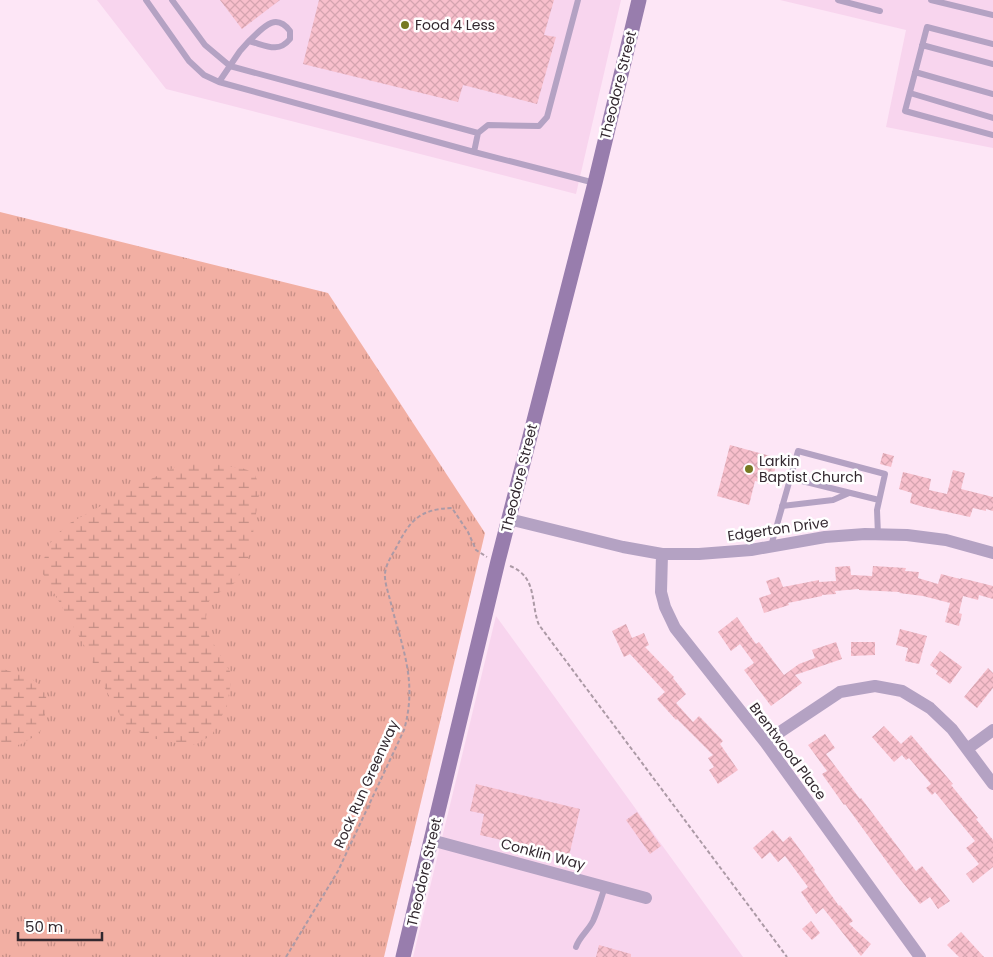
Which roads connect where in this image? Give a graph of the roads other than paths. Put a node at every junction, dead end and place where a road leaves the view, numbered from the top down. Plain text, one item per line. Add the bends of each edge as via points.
1 (146, 0) edge
2 (172, 0) edge
3 (578, 0) edge
4 (639, 0) edge
5 (838, 0) edge
6 (931, 0) edge
7 (880, 11) dead end
8 (993, 15) edge
9 (249, 41) junction
10 (993, 44) edge
11 (922, 45) junction
12 (993, 64) edge
13 (230, 66) junction
14 (915, 72) junction
15 (219, 82) junction
16 (910, 94) junction
17 (993, 94) edge
18 (993, 118) edge
19 (478, 133) junction
20 (993, 135) edge
21 (474, 152) junction
22 (594, 183) junction
23 (790, 478) junction
24 (850, 493) junction
25 (879, 500) junction
26 (782, 506) junction
27 (509, 519) junction
28 (878, 535) junction
29 (771, 547) junction
30 (993, 553) edge
31 (662, 554) junction
32 (993, 730) edge
33 (765, 742) junction
34 (967, 749) junction
35 (993, 784) edge
36 (431, 840) junction
37 (605, 887) junction
38 (646, 898) dead end
39 (576, 948) dead end
40 (403, 957) edge
41 (920, 957) edge

1 - 15 lane via 189,61 204,75
2 - 13 lane via 205,45
3 - 19 lane via 546,117 539,126 488,125
4 - 22 street, Theodore Street
5 - 7 lane
6 - 8 lane
9 - 9 lane via 279,48 290,39 290,31 280,22 274,22
9 - 13 lane
10 - 11 lane via 927,27
11 - 12 lane
11 - 14 lane
13 - 15 lane
13 - 19 lane
14 - 16 lane
14 - 17 lane
15 - 21 lane
16 - 18 lane
16 - 20 lane via 906,111
19 - 21 lane
21 - 22 lane
22 - 27 street, Theodore Street
23 - 24 lane
23 - 25 lane via 798,451 885,474
23 - 26 lane
24 - 25 lane
24 - 26 lane via 833,500
25 - 28 lane via 876,510
26 - 29 lane
27 - 31 street, Edgerton Drive
27 - 36 street, Theodore Street
28 - 29 street, Edgerton Drive via 825,537
28 - 30 street, Edgerton Drive via 946,540
29 - 31 street, Edgerton Drive
31 - 33 street, Brentwood Place via 664,607 676,628
32 - 34 street
33 - 34 street via 840,692 875,686 902,691 930,708
33 - 41 street, Brentwood Place
34 - 35 street
36 - 37 street, Conklin Way
36 - 40 street, Theodore Street
37 - 38 street, Conklin Way
37 - 39 lane via 594,919 578,940

